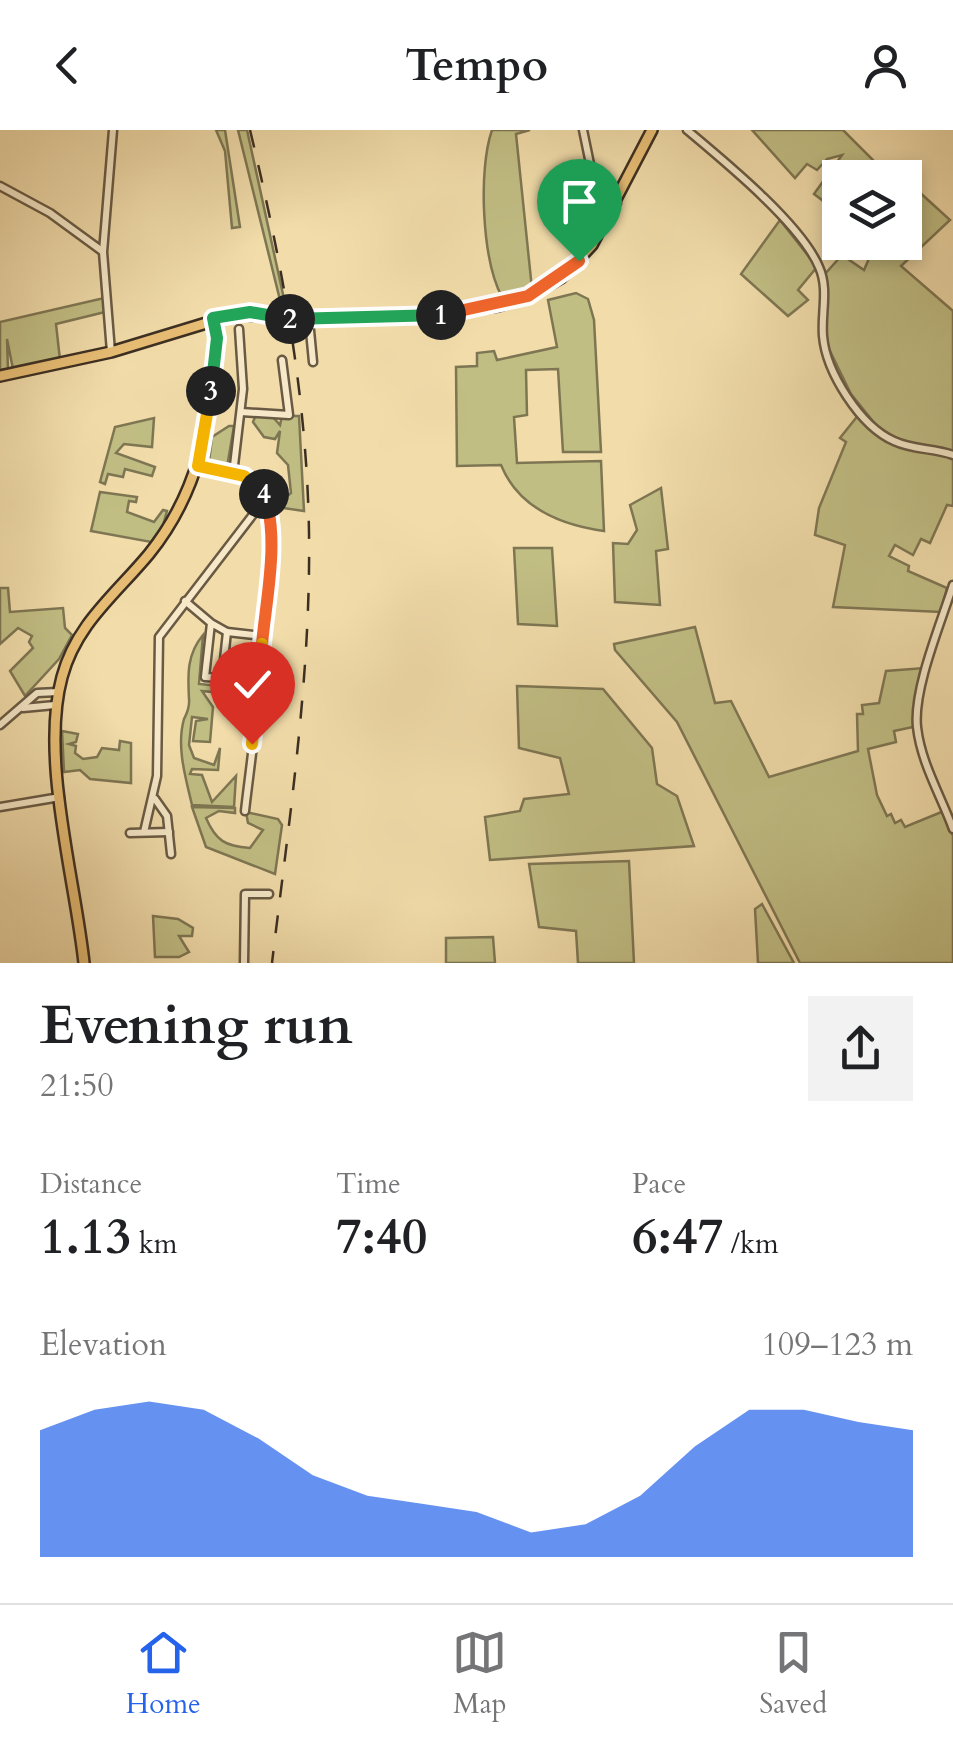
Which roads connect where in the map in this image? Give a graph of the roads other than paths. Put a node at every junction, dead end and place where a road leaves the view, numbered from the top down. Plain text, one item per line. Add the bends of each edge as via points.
1 (113, 130) edge
2 (583, 130) edge
3 (652, 130) edge
4 (686, 130) edge
5 (0, 186) edge
6 (617, 204) junction
7 (103, 252) junction
8 (210, 320) junction
9 (309, 320) junction
10 (239, 329) dead end
11 (111, 352) junction
12 (282, 360) dead end
13 (313, 362) dead end
14 (0, 376) edge
15 (241, 412) junction
16 (953, 455) edge
17 (198, 466) junction
18 (232, 474) junction
19 (259, 486) junction
20 (268, 505) junction
21 (256, 512) junction
22 (953, 585) edge
23 (185, 601) junction
24 (210, 623) junction
25 (227, 632) junction
26 (262, 636) junction
27 (58, 692) junction
28 (56, 705) junction
29 (22, 708) junction
30 (0, 725) edge
31 (62, 796) junction
32 (155, 799) junction
33 (0, 806) edge
34 (245, 811) dead end
35 (953, 830) edge
36 (144, 832) junction
37 (168, 832) junction
38 (130, 833) dead end
39 (171, 854) dead end
40 (269, 894) dead end
41 (84, 963) edge
42 (244, 963) edge

1 - 7 street
2 - 6 street via 596,193
3 - 6 main road
4 - 16 street via 757,192 815,258 824,288 827,354 873,426 895,442
5 - 7 street
6 - 9 main road via 579,261 518,300 410,318
7 - 11 street
8 - 9 main road via 250,312
8 - 11 main road
8 - 17 main road via 215,344
9 - 13 street
10 - 15 street
11 - 14 main road
12 - 15 street via 290,415
15 - 18 street
17 - 18 street
17 - 27 main road via 162,537 80,634
18 - 19 street
19 - 20 street
19 - 21 street
20 - 21 street
20 - 26 street
21 - 23 street
22 - 35 street via 916,723
23 - 24 street
23 - 32 street via 160,638
24 - 25 street
24 - 25 street via 205,676 222,678
25 - 26 street
26 - 34 street
27 - 28 main road
27 - 29 street via 37,694
28 - 29 street
28 - 31 main road
29 - 30 street
31 - 33 street
31 - 41 main road
32 - 36 street
32 - 37 street
36 - 37 street
36 - 38 street
37 - 39 street
40 - 42 street via 244,894

